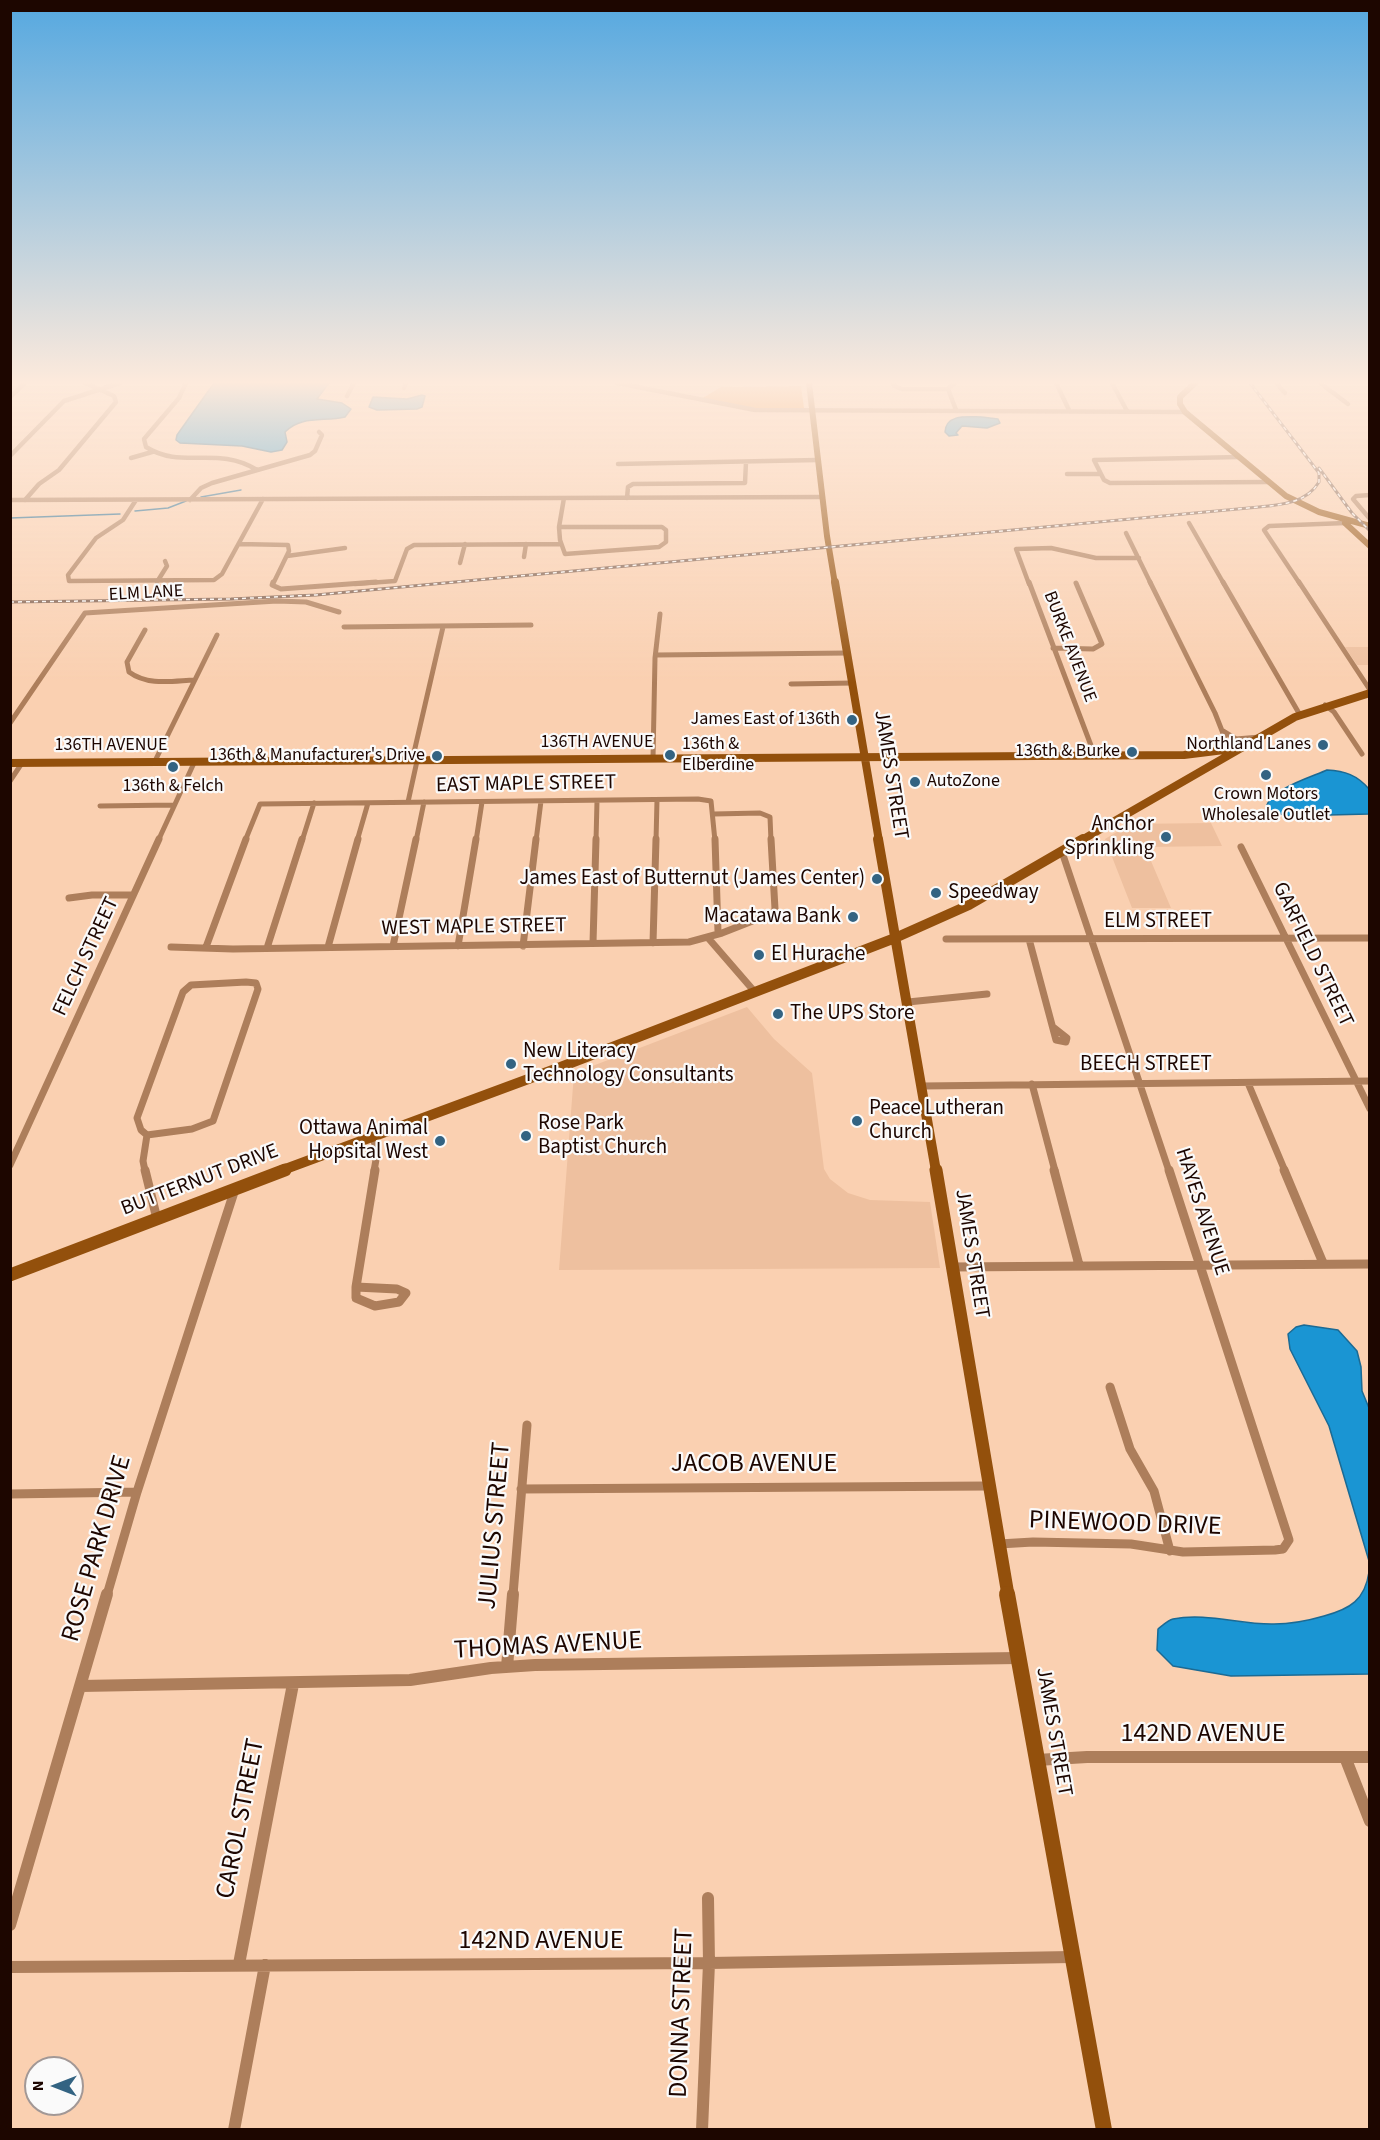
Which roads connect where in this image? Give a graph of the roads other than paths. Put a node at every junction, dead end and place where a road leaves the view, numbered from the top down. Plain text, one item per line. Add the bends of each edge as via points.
1 (41, 483) edge
2 (213, 483) edge
3 (745, 483) edge
4 (819, 483) edge
5 (1269, 483) edge
6 (1370, 495) edge
7 (821, 497) junction
8 (564, 498) junction
9 (627, 498) junction
10 (263, 499) junction
11 (10, 500) edge
12 (25, 500) junction
13 (136, 500) junction
14 (190, 500) junction
15 (1327, 514) junction
16 (1370, 519) edge
17 (1342, 520) junction
18 (1322, 522) junction
19 (1355, 522) junction
20 (1189, 523) dead end
21 (1370, 526) edge
22 (559, 527) junction
23 (1126, 533) dead end
24 (1363, 537) junction
25 (239, 544) junction
26 (465, 544) junction
27 (526, 544) junction
28 (560, 544) junction
29 (1370, 546) edge
30 (345, 548) dead end
31 (287, 556) junction
32 (524, 557) dead end
33 (1139, 558) junction
34 (165, 561) dead end
35 (460, 563) dead end
36 (157, 582) junction
37 (1076, 583) dead end
38 (339, 612) dead end
39 (660, 614) dead end
40 (531, 625) dead end
41 (344, 627) dead end
42 (444, 627) junction
43 (145, 630) dead end
44 (217, 635) dead end
45 (1053, 648) junction
46 (848, 653) junction
47 (656, 655) junction
48 (194, 680) junction
49 (853, 683) junction
50 (791, 684) dead end
51 (1370, 692) edge
52 (1325, 705) junction
53 (1300, 715) junction
54 (10, 723) edge
55 (1222, 730) junction
56 (1261, 736) junction
57 (1225, 753) junction
58 (1362, 754) dead end
59 (1095, 756) junction
60 (866, 758) junction
61 (653, 759) junction
62 (414, 760) junction
63 (10, 763) edge
64 (22, 763) junction
65 (154, 763) junction
66 (194, 763) junction
67 (10, 781) edge
68 (657, 800) junction
69 (541, 801) junction
70 (597, 801) junction
71 (408, 802) junction
72 (424, 802) junction
73 (482, 802) junction
74 (314, 803) junction
75 (368, 803) junction
76 (174, 805) junction
77 (100, 806) dead end
78 (714, 814) junction
79 (1241, 847) dead end
80 (1062, 852) junction
81 (133, 895) junction
82 (69, 898) dead end
83 (717, 932) junction
84 (895, 938) junction
85 (1286, 938) junction
86 (1370, 938) edge
87 (708, 939) junction
88 (946, 939) dead end
89 (1029, 939) junction
90 (1092, 939) junction
91 (593, 943) junction
92 (653, 943) junction
93 (393, 946) junction
94 (458, 946) junction
95 (523, 946) junction
96 (171, 947) dead end
97 (206, 947) junction
98 (328, 947) junction
99 (267, 948) junction
100 (754, 991) junction
101 (987, 994) dead end
102 (908, 1002) junction
103 (1053, 1028) dead end
104 (1355, 1081) junction
105 (1370, 1081) edge
106 (1248, 1083) junction
107 (1032, 1084) junction
108 (1140, 1084) junction
109 (922, 1086) junction
110 (1370, 1109) edge
111 (147, 1135) junction
112 (373, 1136) junction
113 (10, 1165) edge
114 (235, 1188) junction
115 (157, 1219) junction
116 (1323, 1263) junction
117 (1199, 1264) junction
118 (1370, 1264) edge
119 (1079, 1265) junction
120 (951, 1267) junction
121 (10, 1275) edge
122 (356, 1287) junction
123 (1110, 1387) dead end
124 (527, 1425) dead end
125 (988, 1486) junction
126 (521, 1489) junction
127 (137, 1492) junction
128 (10, 1494) edge
129 (999, 1544) junction
130 (1170, 1551) junction
131 (1249, 1551) joint
132 (1018, 1658) junction
133 (507, 1666) junction
134 (293, 1684) junction
135 (81, 1686) junction
136 (1345, 1757) junction
137 (1370, 1757) edge
138 (1037, 1760) junction
139 (1370, 1821) edge
140 (708, 1898) dead end
141 (10, 1925) edge
142 (1072, 1957) junction
143 (709, 1963) junction
144 (239, 1964) junction
145 (265, 1965) junction
146 (10, 1967) edge
147 (234, 2130) edge
148 (702, 2130) edge
149 (1104, 2130) edge

1 - 12 street
2 - 14 street
3 - 9 street via 633,484 628,487
4 - 7 street, JAMES STREET
5 - 15 street via 1294,501
6 - 16 street via 1353,499
7 - 9 street
7 - 46 street, JAMES STREET
8 - 9 street
8 - 10 street
8 - 22 street
10 - 14 street
10 - 25 street
11 - 12 street
12 - 13 street
13 - 14 street
13 - 36 street via 123,520 91,544 68,575 69,581
15 - 17 street
15 - 18 street
17 - 18 street
17 - 19 street
17 - 24 street
18 - 51 street via 1269,526 1264,530
19 - 21 street
19 - 24 street
20 - 53 street
22 - 28 street
22 - 28 street via 665,528 665,544 659,547 568,555
23 - 33 street
24 - 29 street
25 - 31 street via 288,545
25 - 36 street via 220,577 210,581
26 - 27 street
26 - 31 street via 411,546 395,580 276,589 272,585
26 - 35 street
27 - 28 street
27 - 32 street
30 - 31 street
33 - 45 street, BURKE AVENUE via 1096,558 1051,548 1016,549
33 - 55 street
34 - 36 street via 167,566
37 - 45 street via 1102,644 1093,649
38 - 54 street, ELM LANE via 306,602 277,601 85,613
39 - 47 street
40 - 42 street
41 - 42 street
42 - 62 street
43 - 48 street via 127,662 131,675 149,680
44 - 48 street
45 - 59 street, BURKE AVENUE
46 - 47 street
46 - 49 street, JAMES STREET
47 - 61 street
48 - 65 street
49 - 50 street
49 - 60 street, JAMES STREET
51 - 52 street, BUTTERNUT DRIVE
52 - 53 street, BUTTERNUT DRIVE
52 - 58 street
53 - 56 street, BUTTERNUT DRIVE
55 - 56 street via 1236,739
55 - 57 street
56 - 57 street, BUTTERNUT DRIVE
57 - 59 street, 136TH AVENUE via 1194,758
57 - 80 street, BUTTERNUT DRIVE
59 - 60 street, 136TH AVENUE
60 - 61 street, 136TH AVENUE
60 - 84 street, JAMES STREET
61 - 62 street, 136TH AVENUE
62 - 66 street, 136TH AVENUE
62 - 71 street
63 - 64 street, 136TH AVENUE
64 - 65 street, 136TH AVENUE
64 - 67 street
65 - 66 street, 136TH AVENUE
66 - 76 street, FELCH STREET
68 - 70 street, EAST MAPLE STREET
68 - 78 street, EAST MAPLE STREET via 711,801
68 - 92 street
69 - 70 street, EAST MAPLE STREET
69 - 73 street, EAST MAPLE STREET
69 - 95 street
70 - 91 street
71 - 72 street, EAST MAPLE STREET
71 - 75 street, EAST MAPLE STREET
72 - 73 street, EAST MAPLE STREET
72 - 93 street
73 - 94 street
74 - 75 street, EAST MAPLE STREET
74 - 97 street, EAST MAPLE STREET via 260,804
74 - 99 street
75 - 98 street
76 - 77 street
76 - 81 street, FELCH STREET
78 - 83 street
78 - 83 street, WEST MAPLE STREET via 770,817 776,901 773,913
79 - 85 street, GARFIELD STREET
80 - 84 street, BUTTERNUT DRIVE via 969,906
80 - 90 street, HAYES AVENUE
81 - 82 street
81 - 113 street, FELCH STREET
83 - 87 street, WEST MAPLE STREET
84 - 100 street, BUTTERNUT DRIVE
84 - 102 street, JAMES STREET
85 - 86 street, ELM STREET
85 - 90 street, ELM STREET
85 - 104 street, GARFIELD STREET
87 - 92 street, WEST MAPLE STREET
87 - 100 street
88 - 89 street, ELM STREET
89 - 90 street, ELM STREET
89 - 103 street
90 - 108 street, HAYES AVENUE
91 - 92 street, WEST MAPLE STREET
91 - 95 street, WEST MAPLE STREET
93 - 94 street, WEST MAPLE STREET
93 - 98 street, WEST MAPLE STREET
94 - 95 street, WEST MAPLE STREET
96 - 97 street, WEST MAPLE STREET
97 - 99 street, WEST MAPLE STREET
98 - 99 street, WEST MAPLE STREET
100 - 112 street, BUTTERNUT DRIVE
101 - 102 street
102 - 109 street, JAMES STREET
104 - 105 street, BEECH STREET
104 - 106 street, BEECH STREET
104 - 110 street, GARFIELD STREET
106 - 108 street, BEECH STREET
106 - 116 street
107 - 108 street, BEECH STREET
107 - 109 street, BEECH STREET
107 - 119 street
108 - 117 street, HAYES AVENUE
109 - 120 street, JAMES STREET
111 - 111 street via 192,1129 213,1121 258,989 256,983 198,984 186,989 138,1118
111 - 115 street via 143,1161
112 - 114 street, BUTTERNUT DRIVE
112 - 122 street via 377,1154
114 - 115 street, BUTTERNUT DRIVE
114 - 127 street, ROSE PARK DRIVE
115 - 121 street, BUTTERNUT DRIVE
116 - 117 street
116 - 118 street
117 - 119 street
117 - 131 street, HAYES AVENUE via 1288,1531 1289,1540 1283,1549
119 - 120 street
120 - 125 street, JAMES STREET
122 - 122 street via 356,1298 363,1305 393,1305 406,1297 397,1289
123 - 130 street via 1130,1449 1154,1491
124 - 126 street, JULIUS STREET
125 - 126 street, JACOB AVENUE
125 - 129 street, JAMES STREET
126 - 133 street, JULIUS STREET
127 - 128 street
127 - 135 street, ROSE PARK DRIVE
129 - 130 street, PINEWOOD DRIVE via 1131,1544
129 - 132 street, JAMES STREET
130 - 131 street, PINEWOOD DRIVE
132 - 133 street, THOMAS AVENUE
132 - 138 street, JAMES STREET
133 - 134 street, THOMAS AVENUE via 410,1680
134 - 135 street, THOMAS AVENUE
134 - 144 street, CAROL STREET
135 - 141 street, ROSE PARK DRIVE
136 - 137 street, 142ND AVENUE
136 - 138 street, 142ND AVENUE
136 - 139 street
138 - 142 street, JAMES STREET
140 - 143 street, DONNA STREET
142 - 143 street, 142ND AVENUE
142 - 149 street, JAMES STREET
143 - 145 street, 142ND AVENUE
143 - 148 street, DONNA STREET
144 - 145 street, 142ND AVENUE
144 - 146 street, 142ND AVENUE
145 - 147 street

